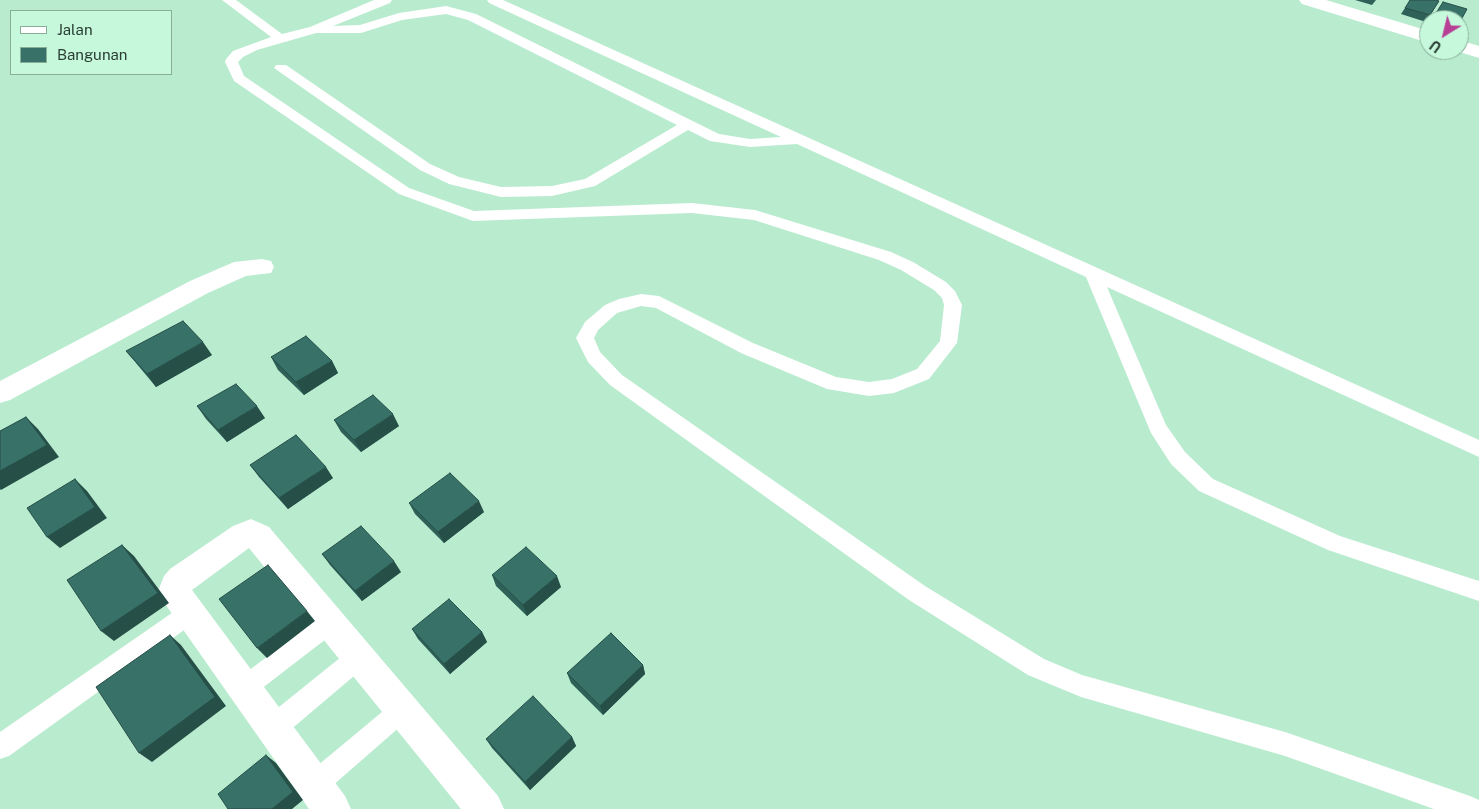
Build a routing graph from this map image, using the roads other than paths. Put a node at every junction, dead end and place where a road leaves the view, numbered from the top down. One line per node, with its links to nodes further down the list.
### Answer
1 (228, 0): 8 (lane)
2 (386, 0): 6 (lane)
3 (493, 0): 11 (lane)
4 (1308, 0): 5 (street)
5 (1330, 3): 7 (street)
6 (314, 30): 8 (lane); 10 (lane)
7 (1419, 34)
8 (280, 38): 26 (lane)
9 (281, 68): 10 (lane)
10 (688, 124): 11 (lane)
11 (798, 139): 13 (lane)
12 (262, 267): 14 (street)
13 (1093, 274): 15 (lane); 16 (lane)
14 (0, 393)
15 (1479, 449)
16 (1479, 591)
17 (190, 614): 18 (street); 20 (street); 23 (lane)
18 (331, 622): 19 (street); 20 (lane)
19 (360, 657): 21 (street); 22 (lane)
20 (244, 688): 22 (street)
21 (402, 710): 24 (lane); 25 (street)
22 (273, 728): 24 (street)
23 (0, 747)
24 (323, 797)
25 (485, 809)
26 (1470, 809)

